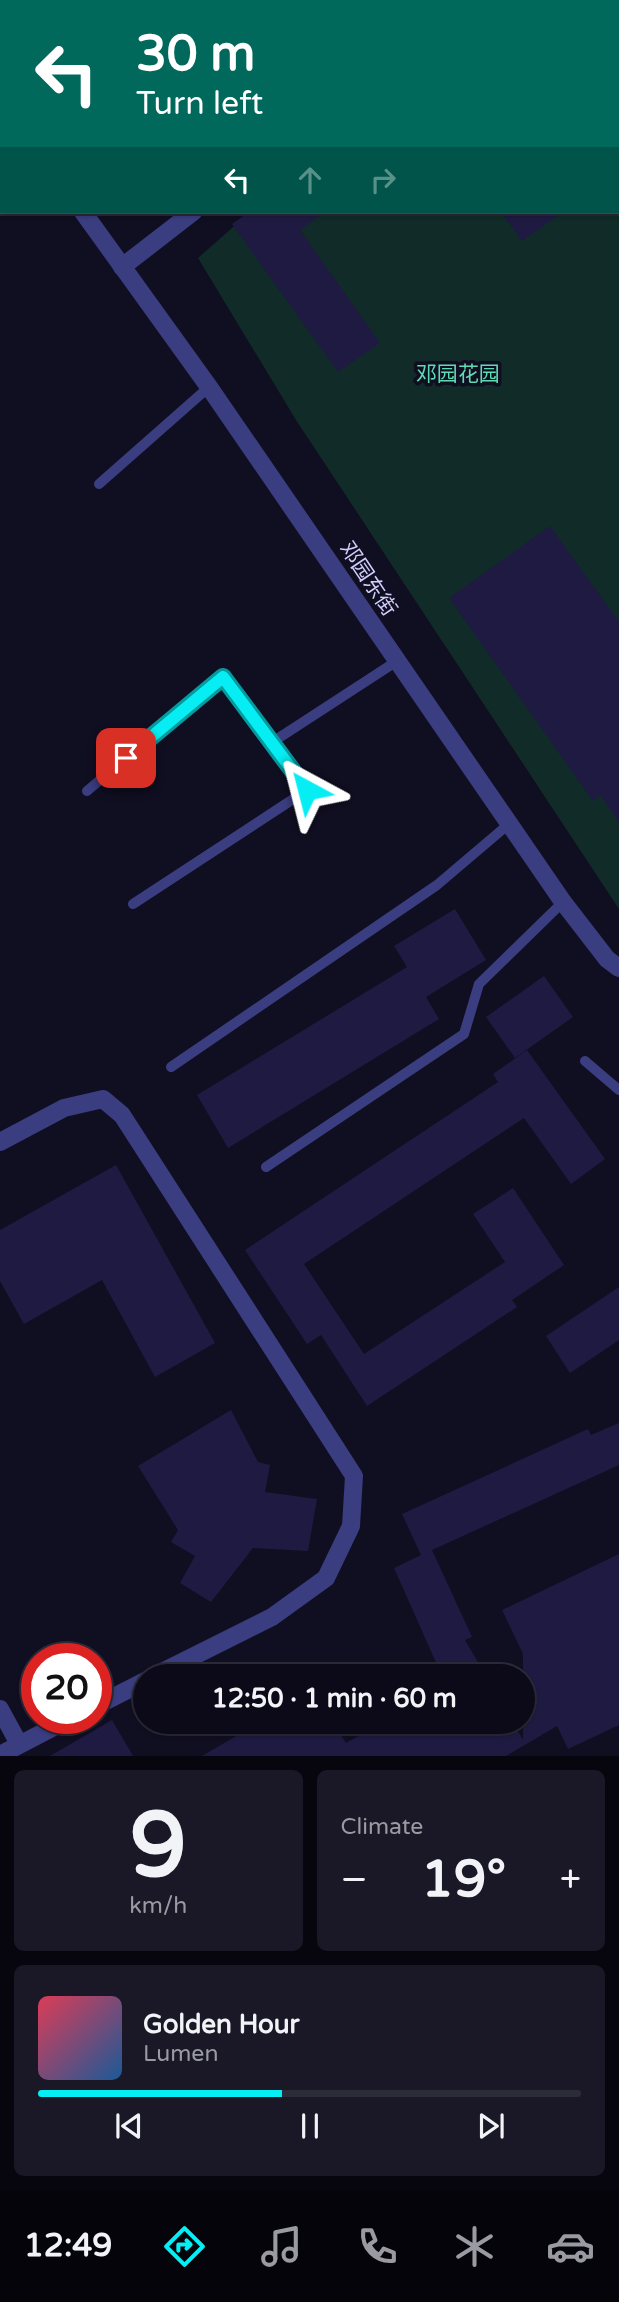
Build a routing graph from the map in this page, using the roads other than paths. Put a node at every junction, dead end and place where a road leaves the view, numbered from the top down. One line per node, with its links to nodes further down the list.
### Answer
1 (84, 214): 3 (street, 邓园东街)
2 (190, 214): 3 (street)
3 (122, 267): 4 (street, 邓园东街)
4 (209, 387): 5 (lane); 6 (street, 邓园东街)
5 (99, 484)
6 (397, 661): 7 (lane); 9 (street, 邓园东街)
7 (271, 743): 8 (lane); 11 (lane)
8 (87, 791)
9 (510, 823): 10 (street, 邓园东街); 14 (lane)
10 (563, 902): 12 (street, 邓园东街); 17 (lane)
11 (133, 904)
12 (619, 968)
13 (585, 1061): 15 (lane)
14 (171, 1067)
15 (619, 1090)
16 (0, 1142): 18 (street)
17 (266, 1167)
18 (178, 1664)
19 (133, 1687): 20 (street)
20 (112, 1698)
21 (0, 1709): 23 (street)
22 (39, 1734): 23 (street)
23 (19, 1744): 24 (street)
24 (0, 1755)

